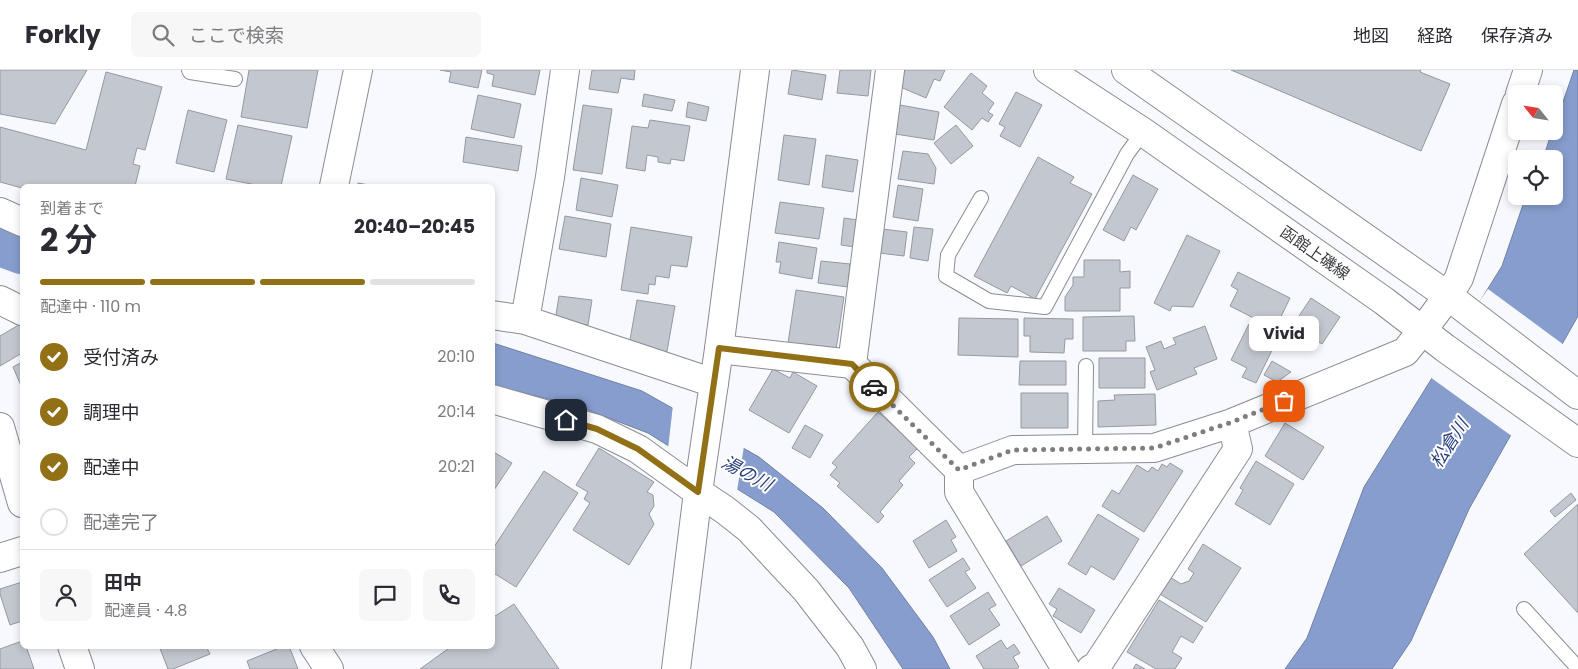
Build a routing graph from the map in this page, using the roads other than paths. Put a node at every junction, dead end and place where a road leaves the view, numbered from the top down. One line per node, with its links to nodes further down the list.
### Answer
1 (189, 70): 8 (lane)
2 (358, 70): 14 (street)
3 (565, 70): 22 (street)
4 (755, 70): 24 (street)
5 (890, 70): 25 (street)
6 (1126, 70): 18 (street)
7 (1528, 70): 11 (street)
8 (212, 73): 10 (lane)
9 (1058, 73): 13 (street, 函館上磯線)
10 (235, 79)
11 (1523, 85)
12 (1508, 128): 18 (street)
13 (1143, 132): 15 (lane); 23 (street, 函館上磯線)
14 (334, 184)
15 (981, 198)
16 (0, 212): 17 (street)
17 (20, 221)
18 (1448, 296): 23 (street); 28 (street)
19 (0, 300): 20 (street)
20 (20, 310)
21 (495, 315): 22 (street)
22 (525, 320): 27 (street)
23 (1422, 331): 30 (street); 32 (street, 函館上磯線)
24 (719, 348): 25 (street); 27 (street)
25 (852, 364): 34 (street)
26 (1086, 366): 33 (lane)
27 (712, 394): 35 (street)
28 (1578, 395)
29 (495, 400): 35 (street)
30 (1232, 422): 33 (street); 48 (street)
31 (0, 427): 36 (street)
32 (1574, 440)
33 (1085, 449): 34 (street)
34 (959, 470): 47 (street)
35 (699, 484): 45 (street); 46 (street)
36 (20, 497)
37 (20, 552): 38 (street)
38 (0, 558)
39 (1524, 609): 42 (lane)
40 (73, 649): 43 (street)
41 (316, 649): 44 (street)
42 (1578, 668)
43 (80, 669)
44 (329, 669)
45 (676, 669)
46 (862, 669)
47 (1066, 669)
48 (1091, 669)

